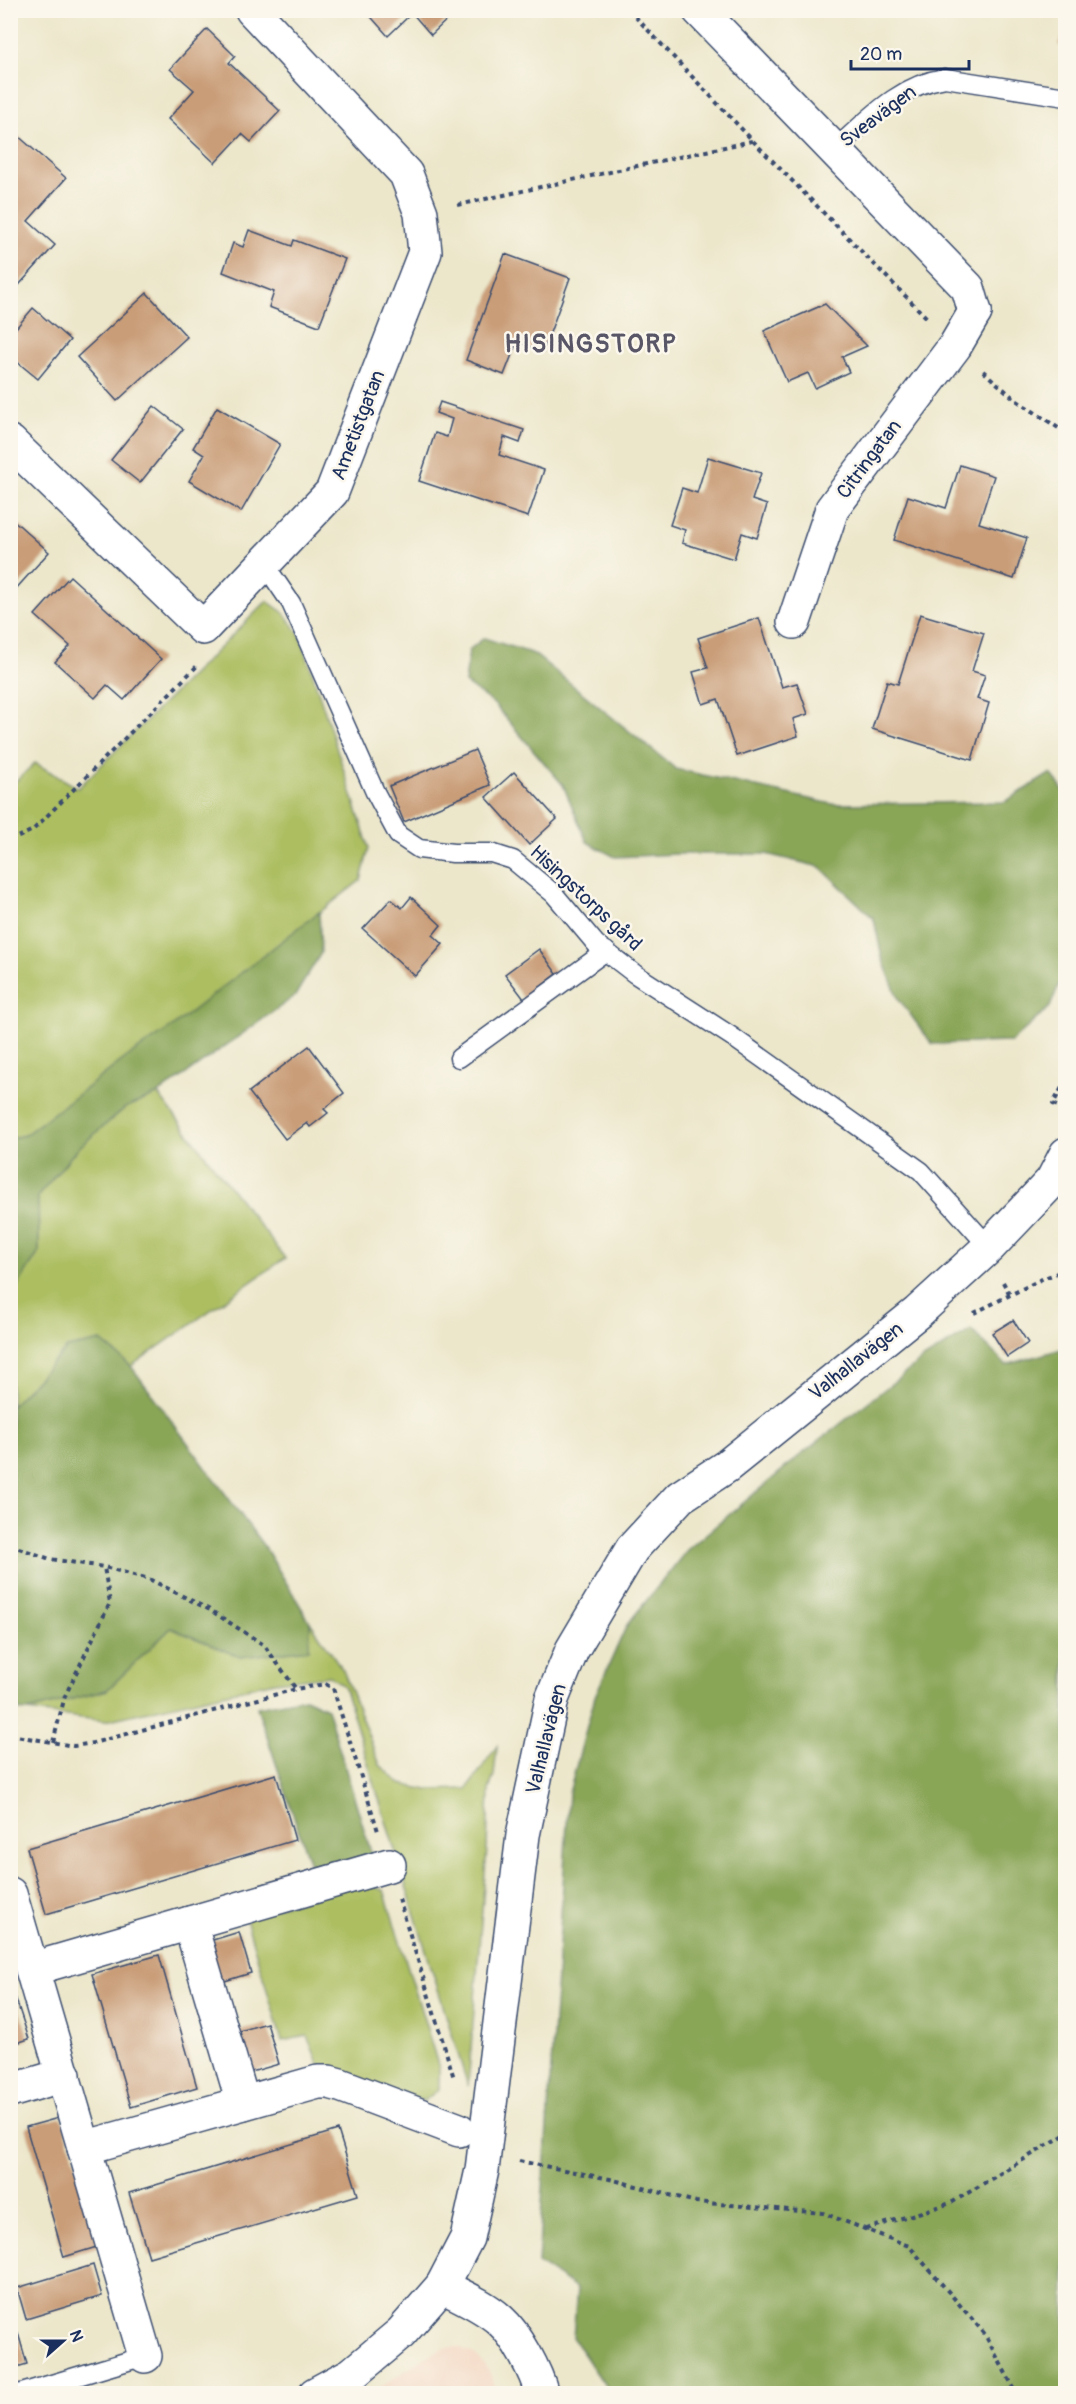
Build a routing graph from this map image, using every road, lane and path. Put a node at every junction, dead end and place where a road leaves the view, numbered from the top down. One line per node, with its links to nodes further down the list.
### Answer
1 (252, 10): 7 (street, Ametistgatan)
2 (629, 10): 5 (path)
3 (699, 10): 6 (street, Sveavägen)
4 (1065, 97): 6 (lane, Sveavägen)
5 (753, 141): 7 (path); 9 (path)
6 (833, 151): 8 (street, Sveavägen)
7 (421, 213): 12 (street, Ametistgatan)
8 (975, 312): 9 (street, Citringatan)
9 (955, 346): 10 (path); 13 (street, Citringatan)
10 (1065, 433)
11 (10, 442): 14 (street)
12 (265, 565): 14 (street, Ametistgatan); 16 (lane, Hisingstorps gård)
13 (794, 622)
14 (203, 628): 15 (path)
15 (10, 841)
16 (606, 951): 17 (lane); 21 (lane, Hisingstorps gård)
17 (459, 1058)
18 (1065, 1080): 19 (path)
19 (1065, 1109)
20 (1065, 1154): 21 (street, Valhallavägen)
21 (989, 1247): 35 (street, Valhallavägen)
22 (1065, 1270): 23 (path)
23 (968, 1316)
24 (10, 1545): 25 (path)
25 (104, 1567): 26 (path); 28 (path)
26 (296, 1689): 28 (path); 29 (path)
27 (10, 1735): 28 (path)
28 (53, 1742)
29 (388, 1865): 31 (street); 35 (path)
30 (10, 1894): 32 (street)
31 (190, 1923): 32 (street); 36 (street)
32 (32, 1969): 33 (street)
33 (63, 2075): 34 (street); 39 (street)
34 (10, 2091)
35 (491, 2102): 44 (street, Valhallavägen)
36 (243, 2103): 37 (street); 39 (street)
37 (459, 2130)
38 (1065, 2134): 43 (path)
39 (84, 2148): 45 (street)
40 (519, 2150): 41 (path)
41 (518, 2160): 42 (path); 43 (path)
42 (517, 2171)
43 (866, 2230): 49 (path)
44 (442, 2286): 47 (street, Valhallavägen); 48 (street)
45 (145, 2356): 46 (lane)
46 (18, 2394)
47 (315, 2394)
48 (542, 2394)
49 (1017, 2394)

